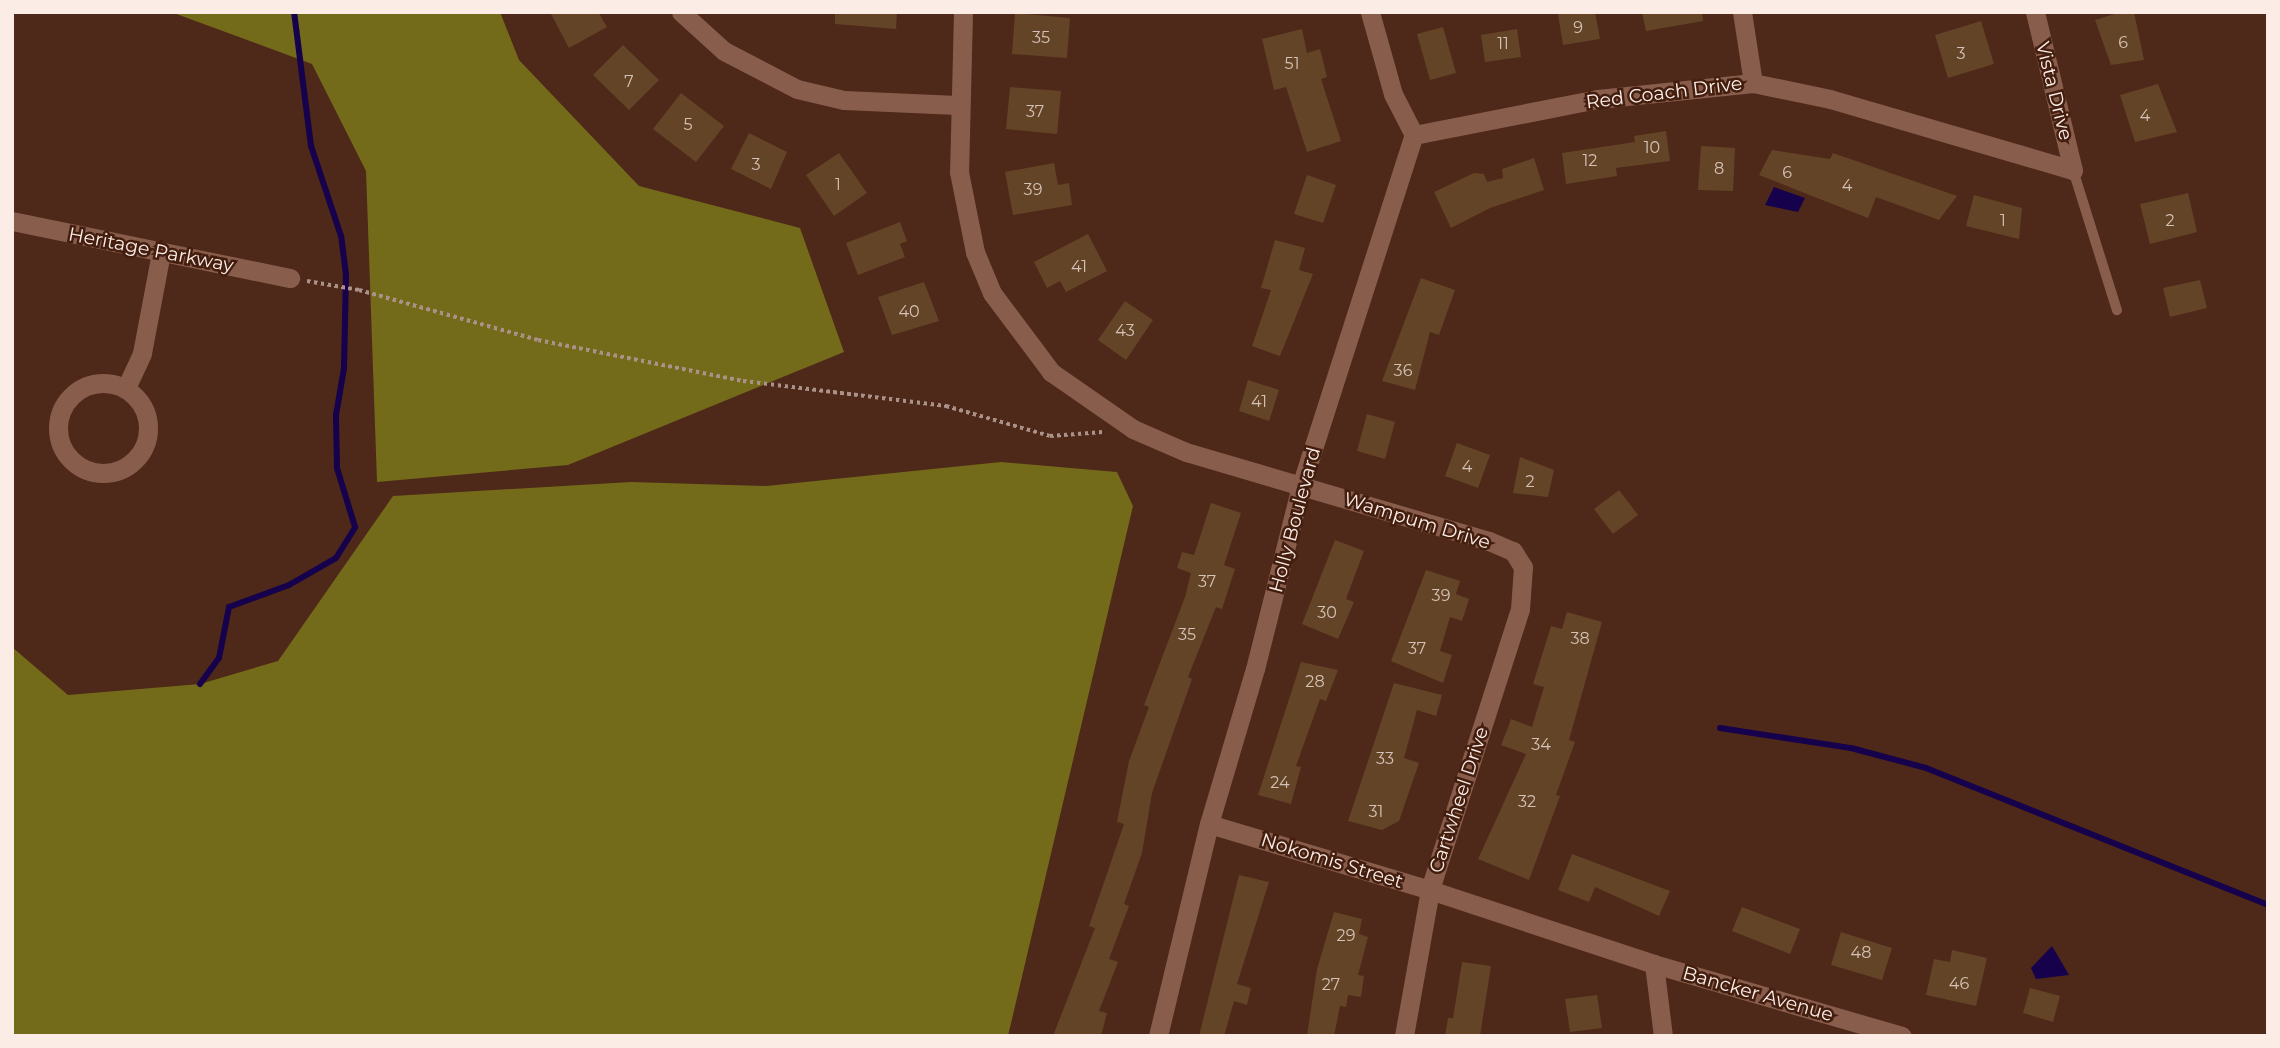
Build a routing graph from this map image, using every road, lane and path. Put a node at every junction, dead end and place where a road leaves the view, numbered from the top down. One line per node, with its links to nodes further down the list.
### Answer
1 (681, 12): 7 (street)
2 (963, 12): 7 (street, Wampum Drive)
3 (1370, 12): 8 (street)
4 (1742, 12): 6 (street)
5 (2035, 12): 9 (street, Vista Drive)
6 (1753, 83): 8 (street, Red Coach Drive); 9 (street, Red Coach Drive)
7 (957, 106): 15 (street, Wampum Drive)
8 (1414, 135): 16 (street, Holly Boulevard)
9 (2073, 170): 13 (lane)
10 (12, 221): 11 (street, Heritage Parkway)
11 (161, 252): 12 (street, Heritage Parkway); 14 (street)
12 (290, 278): 15 (path)
13 (2117, 310)
14 (126, 388): 14 (street)
15 (1133, 429): 16 (street, Wampum Drive)
16 (1301, 486): 17 (street, Wampum Drive); 18 (street, Holly Boulevard)
17 (1523, 567): 19 (street, Cartwheel Drive)
18 (1209, 824): 19 (street, Nokomis Street); 21 (street, Holly Boulevard)
19 (1430, 890): 20 (street, Nokomis Street); 22 (street, Cartwheel Drive)
20 (1654, 964): 23 (street); 24 (street, Bancker Avenue)
21 (1158, 1036)
22 (1404, 1036)
23 (1663, 1036)
24 (1902, 1036)

